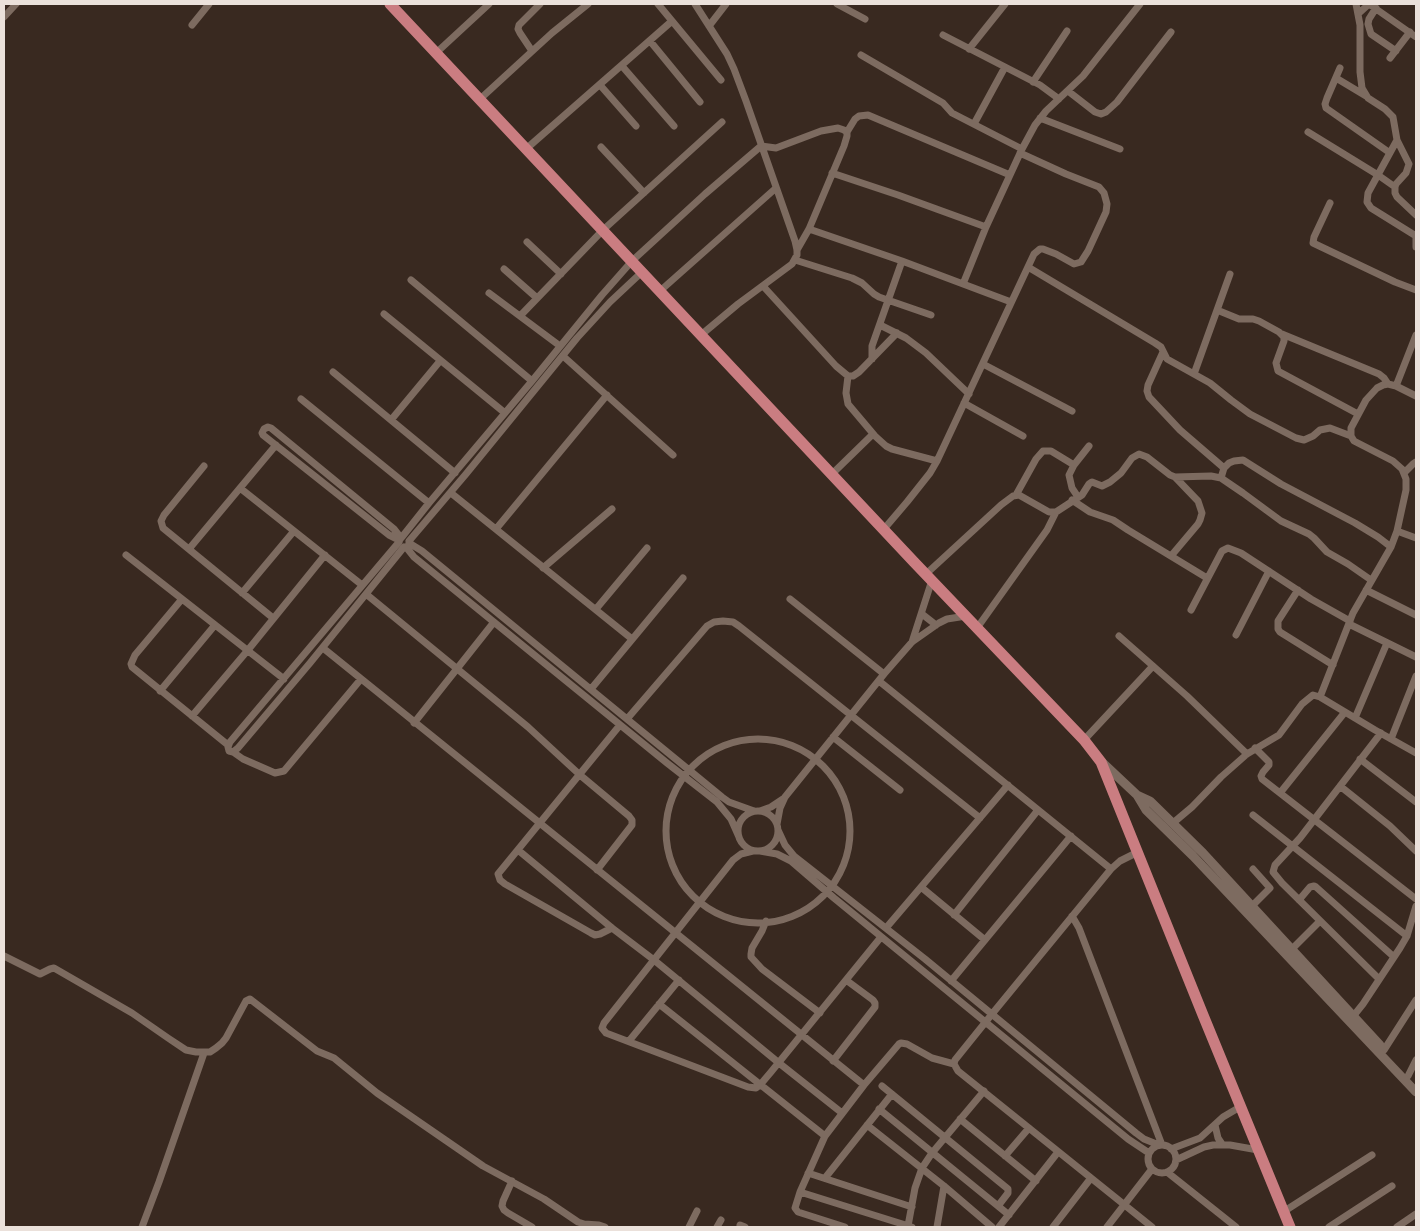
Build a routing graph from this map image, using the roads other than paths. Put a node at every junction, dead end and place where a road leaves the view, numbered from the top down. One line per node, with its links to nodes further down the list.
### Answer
1 (16, 4): 16 (street)
2 (209, 4): 19 (street)
3 (390, 4): 29 (main road)
4 (488, 4): 29 (street)
5 (540, 4): 27 (street)
6 (588, 4): 27 (street)
7 (658, 4): 18 (street)
8 (695, 4): 20 (street)
9 (726, 4): 20 (street)
10 (837, 4): 17 (street)
11 (1005, 4): 26 (street)
12 (1140, 4): 39 (street)
13 (1356, 4): 15 (street)
14 (1376, 8): 15 (street); 24 (street); 28 (street)
15 (1358, 14): 40 (street)
16 (4, 17)
17 (864, 19)
18 (672, 21): 25 (street); 36 (street)
19 (192, 25)
20 (709, 26): 52 (street)
21 (1067, 31): 37 (street)
22 (1171, 32): 39 (street)
23 (943, 35): 26 (street)
24 (1413, 35): 28 (street)
25 (650, 41): 32 (street); 43 (street)
26 (969, 49): 33 (street)
27 (532, 51): 42 (street)
28 (1396, 52): 31 (street)
29 (436, 54): 42 (main road)
30 (861, 55): 46 (street)
31 (1390, 58)
32 (622, 66): 38 (street); 48 (street)
33 (1006, 67): 37 (street); 46 (street)
34 (1340, 68): 35 (street)
35 (1336, 78): 40 (street); 57 (street)
36 (721, 80)
37 (1033, 82): 41 (street)
38 (600, 85): 47 (street); 54 (street)
39 (1068, 91): 41 (street)
40 (1368, 98): 51 (street)
41 (1059, 99): 44 (street)
42 (479, 100): 54 (main road)
43 (700, 102)
44 (1040, 118): 55 (street); 56 (street)
45 (722, 122): 63 (street)
46 (974, 124): 56 (street)
47 (636, 126)
48 (674, 126)
49 (846, 132): 52 (street); 58 (street); 59 (street)
50 (1308, 132): 60 (street)
51 (1397, 140): 57 (street); 61 (street)
52 (761, 146): 62 (street); 74 (street)
53 (601, 147): 63 (street)
54 (526, 149): 68 (main road)
55 (1120, 150)
56 (1021, 151): 59 (street); 76 (street)
57 (1390, 153): 60 (street)
58 (832, 173): 66 (street); 67 (street)
59 (1010, 175): 66 (street)
60 (1378, 175): 61 (street); 69 (street)
61 (1395, 187): 65 (street)
62 (776, 188): 72 (street); 85 (street)
63 (644, 192): 68 (street)
64 (1330, 203): 84 (street)
65 (1416, 215)
66 (986, 227): 82 (street)
67 (809, 229): 72 (street); 75 (street)
68 (603, 230): 74 (main road); 79 (street)
69 (1416, 236): 71 (street)
70 (527, 242): 79 (street)
71 (1416, 247)
72 (797, 250): 73 (street)
73 (795, 260): 83 (street); 88 (street)
74 (632, 261): 78 (main road); 99 (street)
75 (902, 261): 82 (street); 88 (street)
76 (1028, 267): 89 (street); 100 (street)
77 (504, 269): 87 (street)
78 (642, 272): 85 (main road); 101 (street)
79 (561, 274): 87 (street)
80 (1230, 274): 90 (street)
81 (411, 280): 108 (street)
82 (963, 284): 89 (street)
83 (762, 286): 97 (street); 107 (street)
84 (1416, 290)
85 (660, 291): 97 (main road)
86 (489, 293): 93 (street)
87 (537, 298): 93 (street)
88 (888, 300): 92 (street); 94 (street)
89 (1011, 302): 104 (street)
90 (1217, 310): 96 (street); 106 (street)
91 (384, 314): 103 (street)
92 (931, 315)
93 (520, 316): 99 (street)
94 (880, 325): 95 (street); 102 (street)
95 (897, 333): 102 (street); 110 (street)
96 (1282, 334): 109 (street); 117 (street)
97 (701, 335): 132 (main road)
98 (1416, 335): 109 (street)
99 (560, 346): 108 (street)
100 (1164, 352): 106 (street); 129 (street)
101 (563, 356): 111 (street); 136 (street)
102 (872, 359): 107 (street)
103 (440, 361): 116 (street); 118 (street)
104 (983, 364): 110 (street); 115 (street)
105 (333, 372): 118 (street)
106 (1194, 374): 121 (street)
107 (848, 376): 119 (street)
108 (532, 381): 116 (street)
109 (1392, 385): 112 (street); 117 (street)
110 (968, 394): 114 (street)
111 (607, 395): 124 (street); 142 (street)
112 (1416, 396)
113 (301, 399): 139 (street)
114 (964, 403): 120 (street); 125 (street)
115 (1072, 411)
116 (505, 413): 130 (street)
117 (1358, 414): 121 (street)
118 (391, 420): 130 (street)
119 (873, 434): 125 (street); 132 (street)
120 (1023, 436)
121 (1351, 436): 131 (street)
122 (276, 446): 135 (street); 147 (street); 147 (street)
123 (1090, 446): 127 (street)
124 (673, 455)
125 (937, 461): 143 (street)
126 (1416, 462): 131 (street)
127 (1074, 465): 137 (street); 138 (street)
128 (204, 466): 150 (street)
129 (1224, 468): 134 (street); 148 (street)
130 (455, 472): 139 (street)
131 (1404, 473): 145 (street)
132 (832, 474): 143 (main road)
133 (1175, 477): 134 (street); 138 (street); 153 (street)
134 (1221, 478): 159 (street)
135 (240, 488): 144 (street); 150 (street)
136 (450, 493): 142 (street); 147 (street)
137 (1016, 495): 141 (street); 156 (street)
138 (1075, 499): 141 (street); 153 (street)
139 (429, 503): 147 (street)
140 (612, 509): 154 (street)
141 (1056, 512): 177 (street)
142 (496, 529): 154 (street)
143 (884, 529): 156 (main road)
144 (294, 531): 152 (street); 163 (street)
145 (1397, 531): 146 (street); 148 (street)
146 (1416, 538)
147 (403, 542): 160 (street); 164 (street); 173 (street); 194 (street)
148 (1391, 547): 159 (street)
149 (647, 548): 167 (street)
150 (189, 549): 163 (street)
151 (126, 555): 165 (street)
152 (325, 555): 160 (street); 172 (street)
153 (1171, 556): 158 (street)
154 (543, 568): 167 (street)
155 (1269, 572): 158 (street); 161 (street); 178 (street)
156 (929, 577): 169 (street); 171 (main road)
157 (683, 578): 180 (street)
158 (1207, 578): 168 (street)
159 (1371, 580): 162 (street)
160 (362, 585): 191 (street)
161 (1298, 590): 174 (street); 186 (street)
162 (1366, 590): 170 (street); 174 (street)
163 (242, 593): 172 (street)
164 (366, 594): 183 (street); 188 (street)
165 (182, 599): 175 (street); 195 (street)
166 (790, 599): 189 (street)
167 (596, 609): 180 (street)
168 (1191, 610)
169 (922, 614): 176 (street); 181 (street)
170 (1416, 615)
171 (966, 616): 176 (street); 177 (main road)
172 (273, 618): 184 (street)
173 (494, 622): 188 (street); 203 (street)
174 (1350, 622): 182 (street); 186 (street)
175 (215, 625): 184 (street); 195 (street)
176 (936, 625): 181 (street)
177 (977, 628): 207 (main road)
178 (1236, 634)
179 (1119, 636): 187 (street)
180 (632, 639): 194 (street)
181 (912, 642): 189 (street)
182 (1387, 643): 185 (street); 200 (street)
183 (323, 648): 192 (street); 210 (street)
184 (248, 650): 191 (street); 198 (street)
185 (1416, 657)
186 (1333, 665): 196 (street)
187 (1152, 666): 207 (street); 212 (street)
188 (458, 669): 202 (street); 217 (street)
189 (884, 674): 193 (street)
190 (1416, 676): 206 (street)
191 (284, 679): 208 (street)
192 (361, 679): 202 (street); 210 (street)
193 (879, 681): 199 (street); 219 (street)
194 (590, 689): 201 (street)
195 (160, 690): 198 (street)
196 (1320, 697): 197 (street); 209 (street)
197 (1345, 712): 200 (street); 222 (street)
198 (192, 716): 208 (street)
199 (850, 716): 201 (street); 205 (street); 229 (street)
200 (1355, 718): 204 (street)
201 (627, 719): 216 (street)
202 (414, 723): 231 (street)
203 (620, 725): 217 (street); 218 (street)
204 (1381, 733): 206 (street); 214 (street)
205 (833, 737): 213 (street); 221 (street)
206 (1391, 739): 211 (street)
207 (1084, 740): 215 (main road)
208 (228, 745): 210 (street)
209 (1255, 748): 212 (street); 222 (street)
210 (233, 752)
211 (1416, 752)
212 (1247, 754): 232 (street)
213 (816, 759): 216 (street); 224 (street); 245 (street)
214 (1360, 759): 220 (street); 225 (street)
215 (1101, 762): 223 (street); 240 (main road)
216 (688, 770): 218 (street); 227 (street)
217 (580, 775): 231 (street); 244 (street)
218 (684, 776): 235 (street); 250 (street)
219 (1008, 785): 226 (street); 229 (street)
220 (1340, 786): 230 (street); 239 (street)
221 (900, 790)
222 (1280, 793): 230 (street)
223 (1136, 795): 232 (street); 275 (street)
224 (786, 797): 227 (street); 233 (street)
225 (1416, 802)
226 (1038, 810): 234 (street); 253 (street)
227 (757, 811): 233 (street); 235 (street)
228 (1253, 815): 236 (street)
229 (980, 818): 246 (street)
230 (1314, 820): 236 (street); 248 (street)
231 (541, 823): 237 (street); 244 (street)
232 (1174, 823): 251 (street)
233 (778, 827): 238 (street); 245 (street)
234 (1071, 836): 242 (street); 262 (street)
235 (741, 840): 238 (street); 241 (street)
236 (1292, 846): 249 (street); 259 (street)
237 (518, 850): 257 (street); 257 (street)
238 (757, 851): 241 (street); 247 (street)
239 (1416, 851)
240 (1138, 852): 242 (street); 293 (main road)
241 (733, 860): 250 (street)
242 (1111, 869): 254 (street)
243 (1253, 869): 251 (street)
244 (598, 870): 260 (street)
245 (833, 886): 247 (street); 258 (street)
246 (921, 888): 253 (street); 258 (street)
247 (827, 892): 255 (street); 261 (street)
248 (1416, 899)
249 (1299, 900): 256 (street); 265 (street)
250 (700, 902): 255 (street); 260 (street)
251 (1252, 906): 263 (street)
252 (1416, 906): 259 (street)
253 (954, 915): 262 (street)
254 (1072, 916): 274 (street); 303 (street)
255 (766, 921): 273 (street)
256 (1320, 922): 263 (street); 269 (street)
257 (612, 928): 266 (street)
258 (886, 928): 270 (street)
259 (1411, 932): 265 (street)
260 (676, 933): 266 (street); 277 (street)
261 (881, 937): 268 (street); 276 (street)
262 (985, 940): 270 (street)
263 (1292, 949): 275 (street)
264 (4, 956): 280 (street)
265 (1394, 957): 269 (street)
266 (654, 960): 267 (street); 278 (street)
267 (679, 980): 272 (street); 283 (street)
268 (846, 980): 273 (street); 282 (street)
269 (1379, 980): 275 (street)
270 (951, 981): 274 (street)
271 (1416, 1000): 279 (street)
272 (659, 1004): 278 (street); 287 (street)
273 (820, 1013): 277 (street)
274 (992, 1014): 276 (street); 303 (street)
275 (1351, 1019): 279 (street); 291 (street)
276 (985, 1023): 284 (street); 308 (street)
277 (801, 1035): 282 (street); 283 (street)
278 (629, 1041): 287 (street)
279 (1384, 1050): 285 (street)
280 (204, 1052): 319 (street); 331 (street)
281 (1416, 1060): 285 (street)
282 (833, 1061): 288 (street)
283 (779, 1063): 287 (street); 295 (street)
284 (954, 1064): 288 (street); 290 (street)
285 (1408, 1076): 286 (street)
286 (1416, 1084)
287 (760, 1085): 300 (street)
288 (864, 1085): 295 (street)
289 (882, 1086): 292 (street)
290 (984, 1091): 296 (street); 299 (street)
291 (1416, 1092)
292 (892, 1094): 294 (street); 301 (street)
293 (1240, 1107): 298 (street); 305 (main road)
294 (879, 1110): 297 (street); 307 (street)
295 (842, 1114): 300 (street)
296 (960, 1119): 301 (street); 310 (street)
297 (867, 1125): 312 (street); 316 (street)
298 (1215, 1125): 302 (street); 304 (street)
299 (1029, 1128): 306 (street); 310 (street)
300 (825, 1136): 315 (street)
301 (945, 1138): 307 (street); 324 (street)
302 (1222, 1144): 305 (street); 311 (street)
303 (1160, 1145): 304 (street); 308 (street)
304 (1171, 1149): 311 (street)
305 (1258, 1150): 327 (main road)
306 (1058, 1152): 317 (street); 318 (street)
307 (932, 1153): 312 (street); 324 (street)
308 (1149, 1153): 313 (street)
309 (1372, 1155): 327 (street)
310 (1005, 1156): 318 (street)
311 (1176, 1160): 314 (street)
312 (922, 1168): 320 (street); 325 (street)
313 (1152, 1169): 314 (street); 323 (street)
314 (1167, 1172): 343 (street)
315 (808, 1173): 316 (street); 322 (street)
316 (825, 1178): 325 (street)
317 (1091, 1178): 323 (street); 340 (street)
318 (1036, 1181): 328 (street)
319 (512, 1182): 330 (street); 332 (street)
320 (944, 1186): 337 (street); 338 (street)
321 (1392, 1186): 345 (street)
322 (800, 1192): 335 (street); 336 (street)
323 (1125, 1205): 341 (street); 342 (street)
324 (998, 1206): 328 (street)
325 (912, 1207): 336 (street)
326 (697, 1211): 334 (street)
327 (1283, 1212): 344 (main road)
328 (1008, 1214): 339 (street)
329 (1416, 1214): 346 (street)
330 (590, 1226): 333 (street)
331 (142, 1227)
332 (532, 1227)
333 (605, 1227)
334 (689, 1227)
335 (845, 1227)
336 (910, 1227)
337 (937, 1227)
338 (992, 1227)
339 (999, 1227)
340 (1053, 1227)
341 (1107, 1227)
342 (1152, 1227)
343 (1236, 1227)
344 (1290, 1227)
345 (1329, 1227)
346 (1396, 1227)

